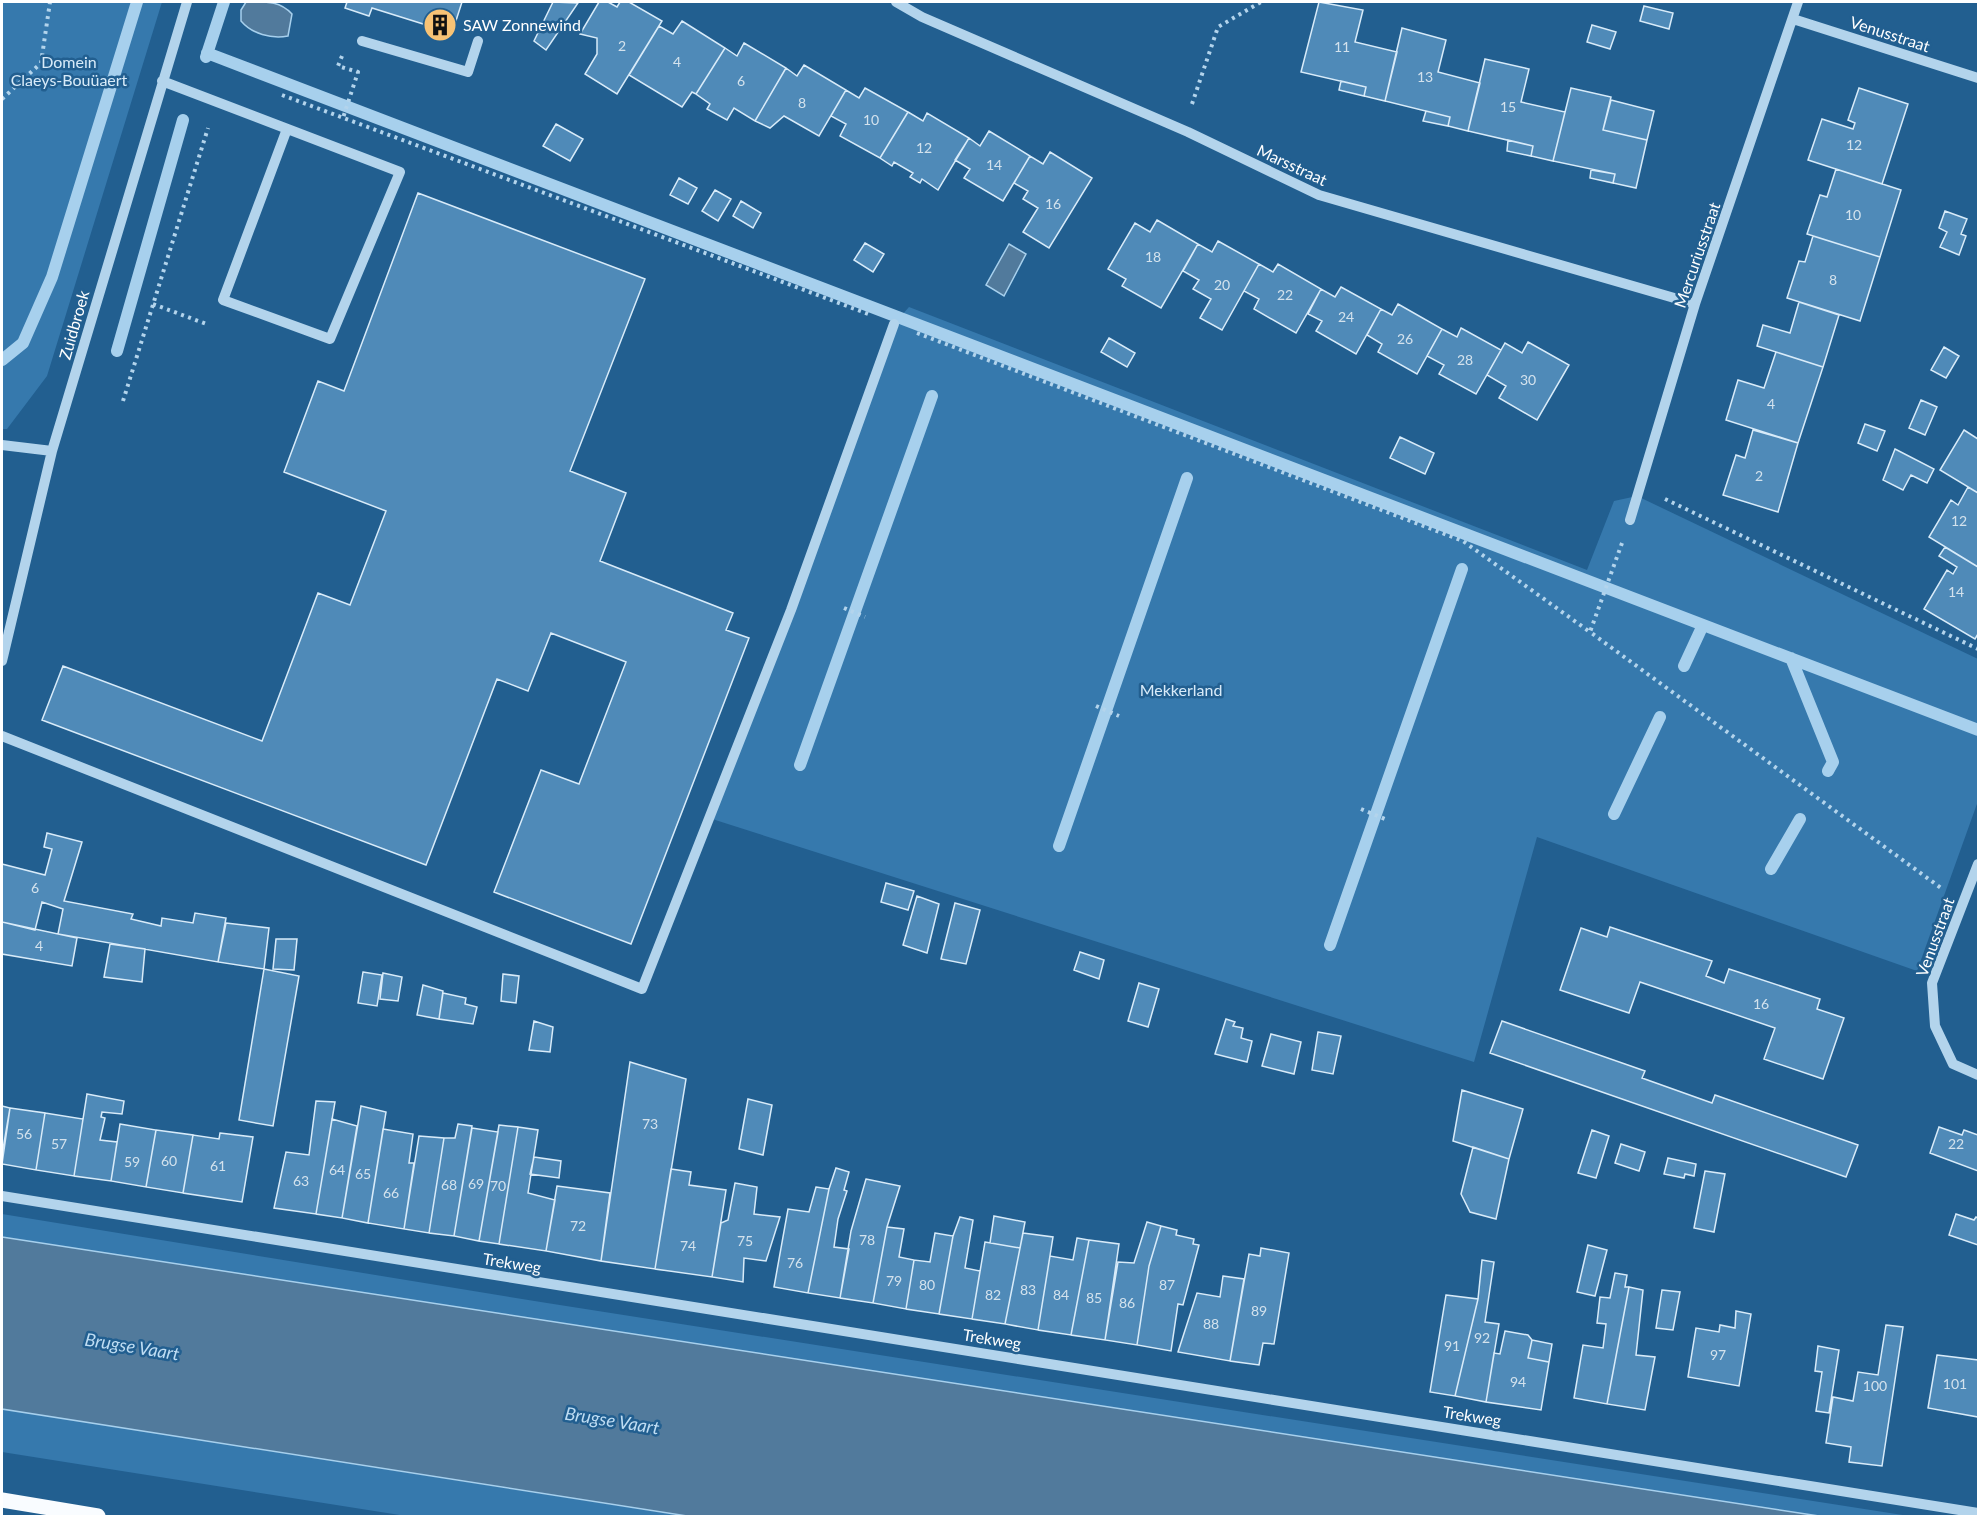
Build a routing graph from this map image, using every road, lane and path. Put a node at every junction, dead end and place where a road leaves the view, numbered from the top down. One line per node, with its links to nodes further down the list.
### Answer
1 (50, 2): 12 (path)
2 (187, 2): 10 (street, Zuidbroek)
3 (896, 2): 16 (street, Marsstraat)
4 (1261, 2): 16 (path)
5 (1798, 2): 6 (street, Mercuriusstraat)
6 (1792, 19): 9 (street, Venusstraat); 17 (street, Mercuriusstraat)
7 (362, 41): 8 (street)
8 (478, 41)
9 (1978, 78)
10 (162, 81): 13 (street); 21 (street, Zuidbroek)
11 (353, 89): 14 (path)
12 (2, 99)
13 (216, 101): 15 (street); 19 (path)
14 (344, 116)
15 (287, 129): 15 (street)
16 (1188, 132): 17 (street, Marsstraat)
17 (1695, 304): 22 (street, Mercuriusstraat)
18 (894, 324): 31 (street)
19 (123, 401)
20 (2, 445): 21 (street)
21 (52, 450): 28 (street, Zuidbroek)
22 (1640, 488): 23 (street, Mercuriusstraat); 27 (path)
23 (1630, 520)
24 (1611, 571): 35 (path)
25 (844, 608): 26 (path)
26 (865, 617)
27 (1978, 649)
28 (2, 661)
29 (1096, 706): 30 (path)
30 (1119, 716)
31 (2, 736)
32 (1361, 809): 33 (path)
33 (1385, 819)
34 (1978, 864): 35 (street, Venusstraat)
35 (1964, 904): 36 (street, Venusstraat)
36 (1978, 1074)
37 (2, 1196): 39 (street, Trekweg)
38 (2, 1500): 40 (main road)
39 (1978, 1513)
40 (98, 1516)

